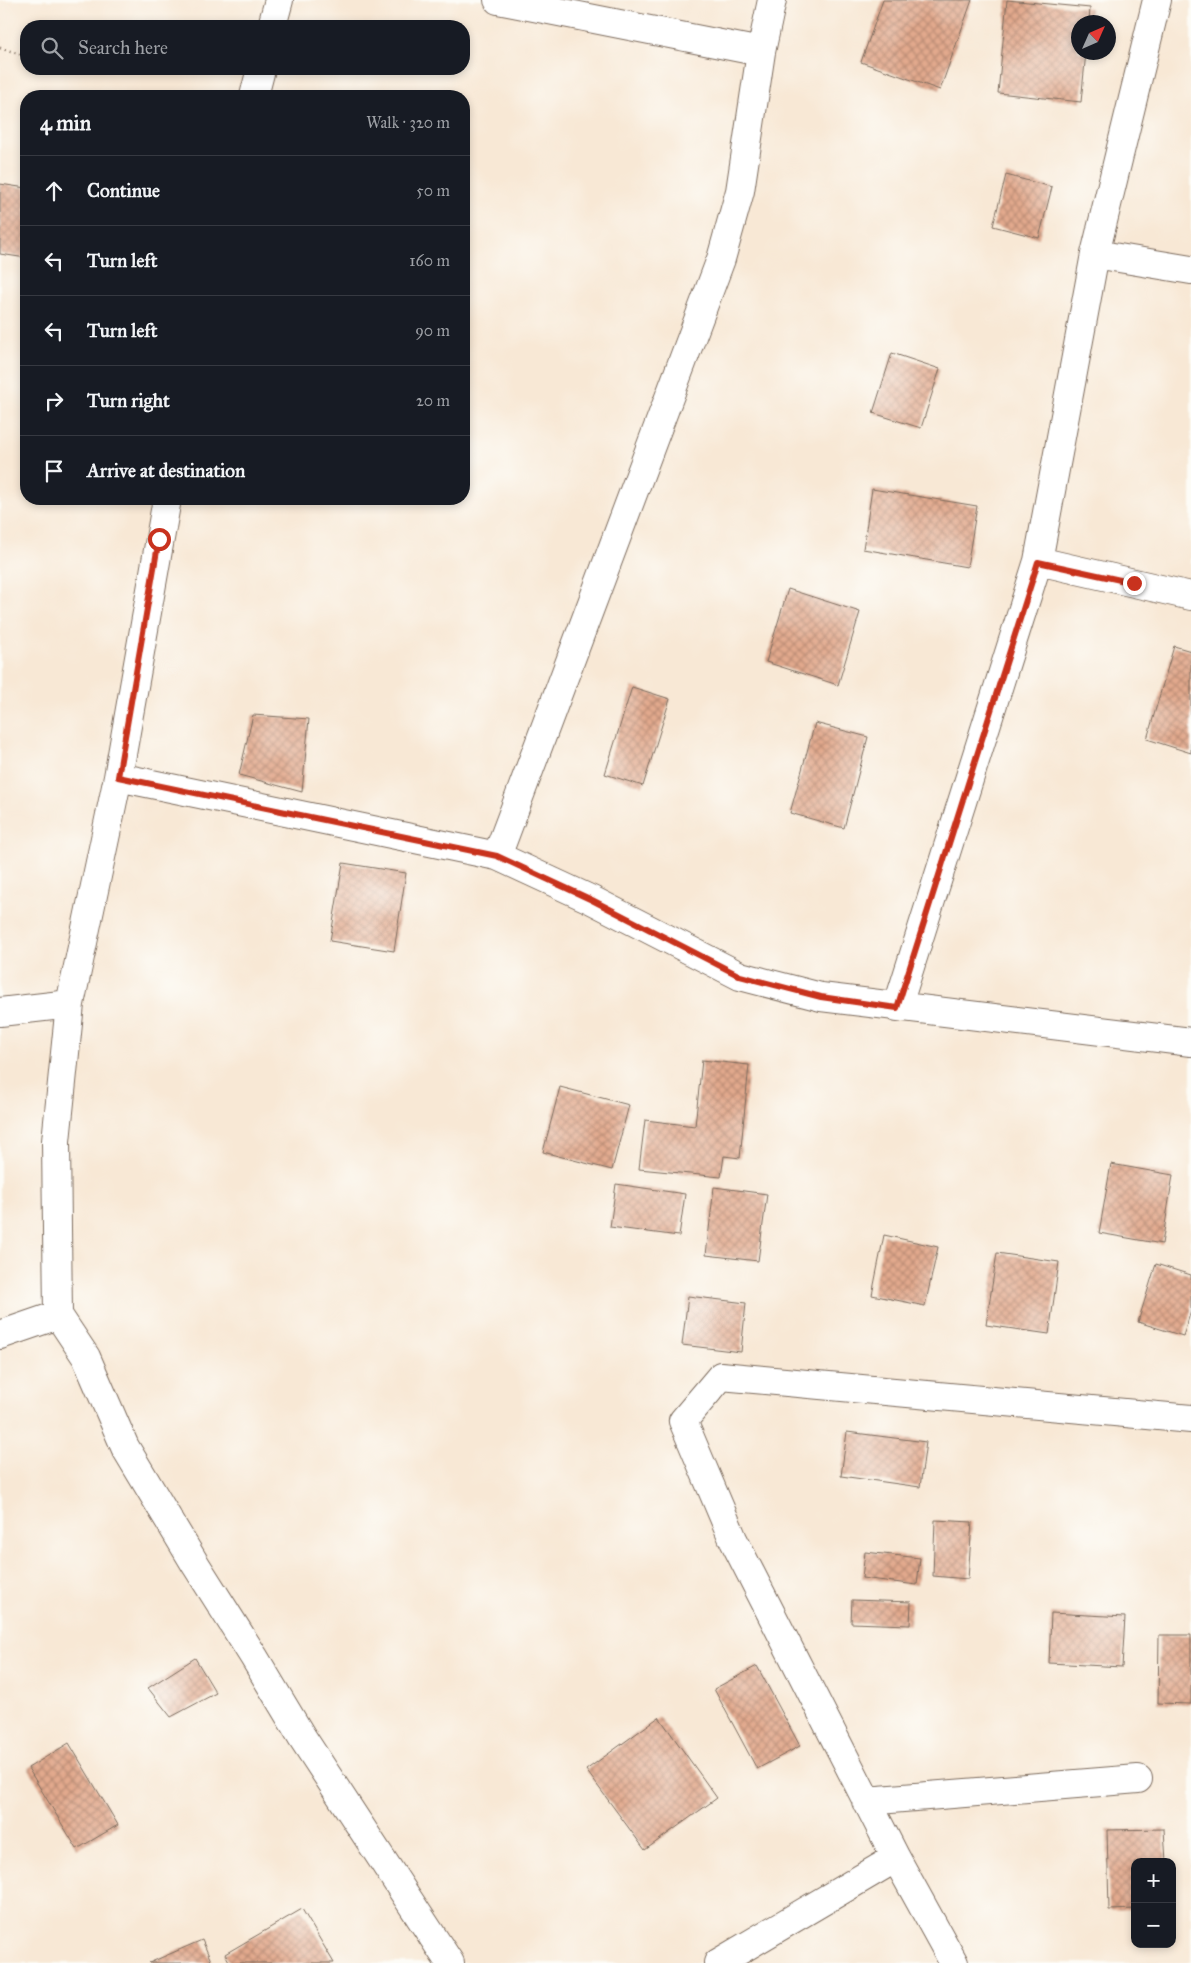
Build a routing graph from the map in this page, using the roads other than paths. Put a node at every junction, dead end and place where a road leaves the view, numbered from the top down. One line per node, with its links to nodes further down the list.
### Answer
1 (279, 0): 5 (street)
2 (498, 0): 6 (street)
3 (772, 0): 6 (street)
4 (1157, 0): 9 (street)
5 (274, 20)
6 (761, 52): 15 (street)
7 (259, 75): 8 (street)
8 (256, 90)
9 (1095, 254): 10 (street); 12 (street)
10 (1191, 270)
11 (166, 505): 14 (street)
12 (1038, 562): 13 (street); 17 (street)
13 (1191, 596)
14 (118, 777): 15 (street); 16 (street)
15 (497, 856): 17 (street)
16 (70, 1004): 18 (street); 20 (street)
17 (897, 1008): 19 (street)
18 (0, 1012)
19 (1191, 1042)
20 (58, 1315): 21 (street); 26 (street)
21 (0, 1335)
22 (1191, 1419): 24 (street)
23 (1138, 1779): 24 (street)
24 (866, 1801): 25 (street)
25 (896, 1858): 27 (street); 28 (street)
26 (450, 1963)
27 (718, 1963)
28 (954, 1963)

